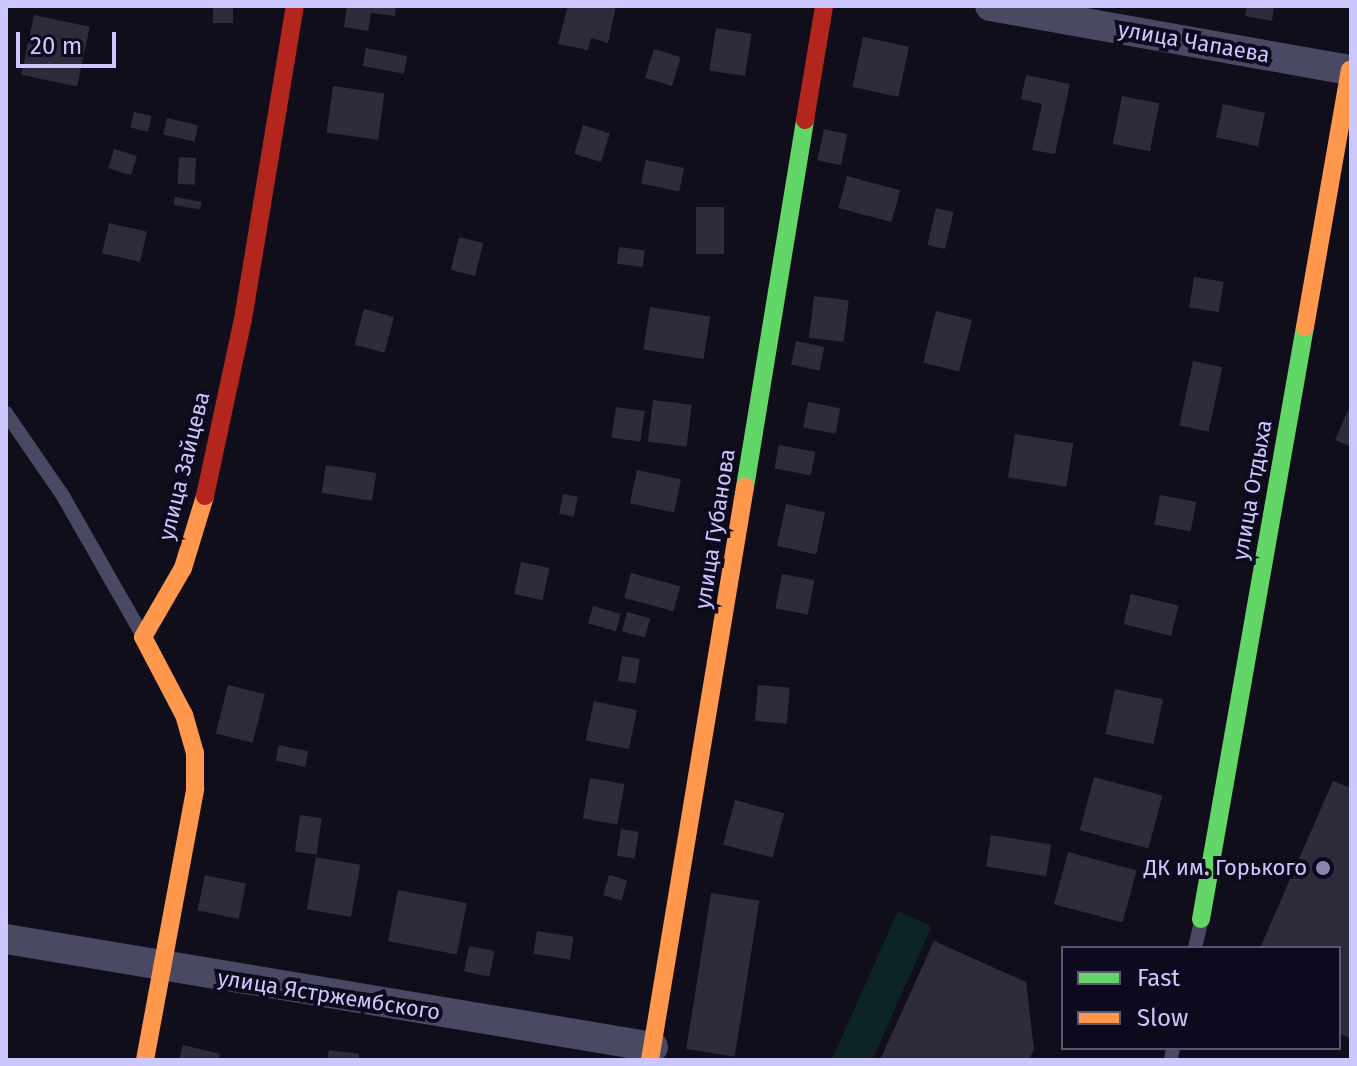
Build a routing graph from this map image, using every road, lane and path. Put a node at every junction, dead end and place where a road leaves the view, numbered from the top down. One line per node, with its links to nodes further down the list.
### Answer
1 (295, 6): 6 (street, улица Зайцева)
2 (824, 6): 11 (street, улица Губанова)
3 (990, 6): 4 (street, улица Чапаева)
4 (1351, 70): 7 (street, улица Отдыха)
5 (6, 413): 6 (lane)
6 (143, 637): 10 (street)
7 (1201, 919): 9 (lane)
8 (6, 939): 10 (street, улица Ястржембского)
9 (1195, 946)
10 (164, 969): 11 (street, улица Ястржембского); 12 (street)
11 (652, 1053)
12 (145, 1060)

